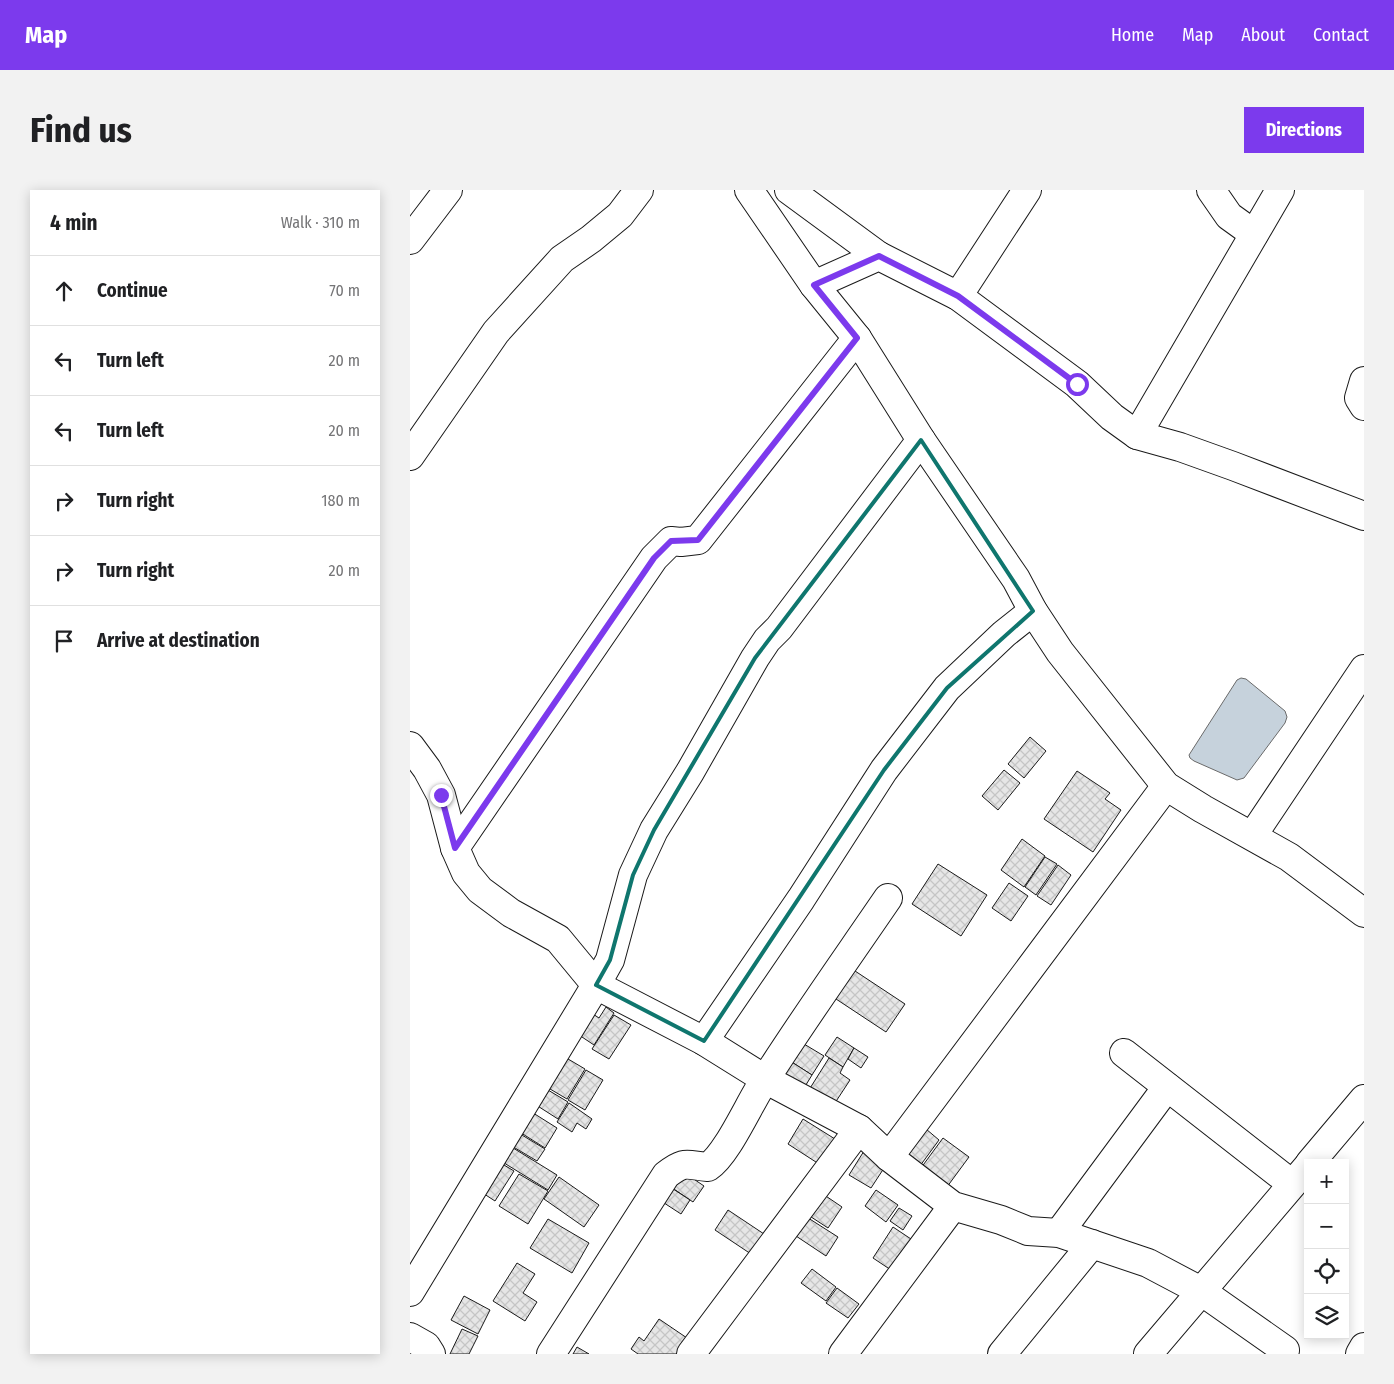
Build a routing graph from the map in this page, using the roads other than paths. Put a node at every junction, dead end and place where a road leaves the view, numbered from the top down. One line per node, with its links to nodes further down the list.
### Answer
1 (448, 190): 9 (street)
2 (639, 190): 18 (street)
3 (749, 190): 11 (street)
4 (789, 190): 10 (street)
5 (1027, 190): 12 (street)
6 (1212, 190): 8 (street)
7 (1280, 190): 8 (street)
8 (1254, 234): 16 (street)
9 (410, 240)
10 (879, 256): 11 (street); 12 (street)
11 (814, 285): 13 (street)
12 (958, 296): 16 (street)
13 (857, 338): 17 (street); 25 (street)
14 (1364, 381): 15 (street)
15 (1364, 406)
16 (1137, 435): 19 (street)
17 (921, 440): 20 (street); 28 (street)
18 (410, 456)
19 (1364, 516)
20 (1033, 611): 23 (street); 29 (street)
21 (1364, 669): 24 (street)
22 (410, 746): 25 (street)
23 (1166, 786): 24 (street); 35 (street)
24 (1253, 836): 27 (street)
25 (455, 848): 28 (street)
26 (888, 898): 31 (street)
27 (1364, 913)
28 (596, 985): 29 (street); 41 (street)
29 (704, 1041): 31 (street)
30 (1124, 1053): 32 (street)
31 (765, 1079): 34 (street); 46 (street)
32 (1167, 1087): 36 (street); 38 (street)
33 (1364, 1099): 36 (street)
34 (859, 1129): 35 (street); 47 (street)
35 (889, 1157): 37 (street)
36 (1303, 1171): 40 (street)
37 (953, 1206): 38 (street); 48 (street)
38 (1059, 1233): 39 (street)
39 (1092, 1244): 40 (street); 49 (street)
40 (1201, 1291): 44 (street); 50 (street)
41 (410, 1292)
42 (410, 1337): 45 (street)
43 (1364, 1347): 51 (street)
44 (1285, 1350)
45 (431, 1354)
46 (551, 1354)
47 (691, 1354)
48 (843, 1354)
49 (1002, 1354)
50 (1148, 1354)
51 (1360, 1354)

